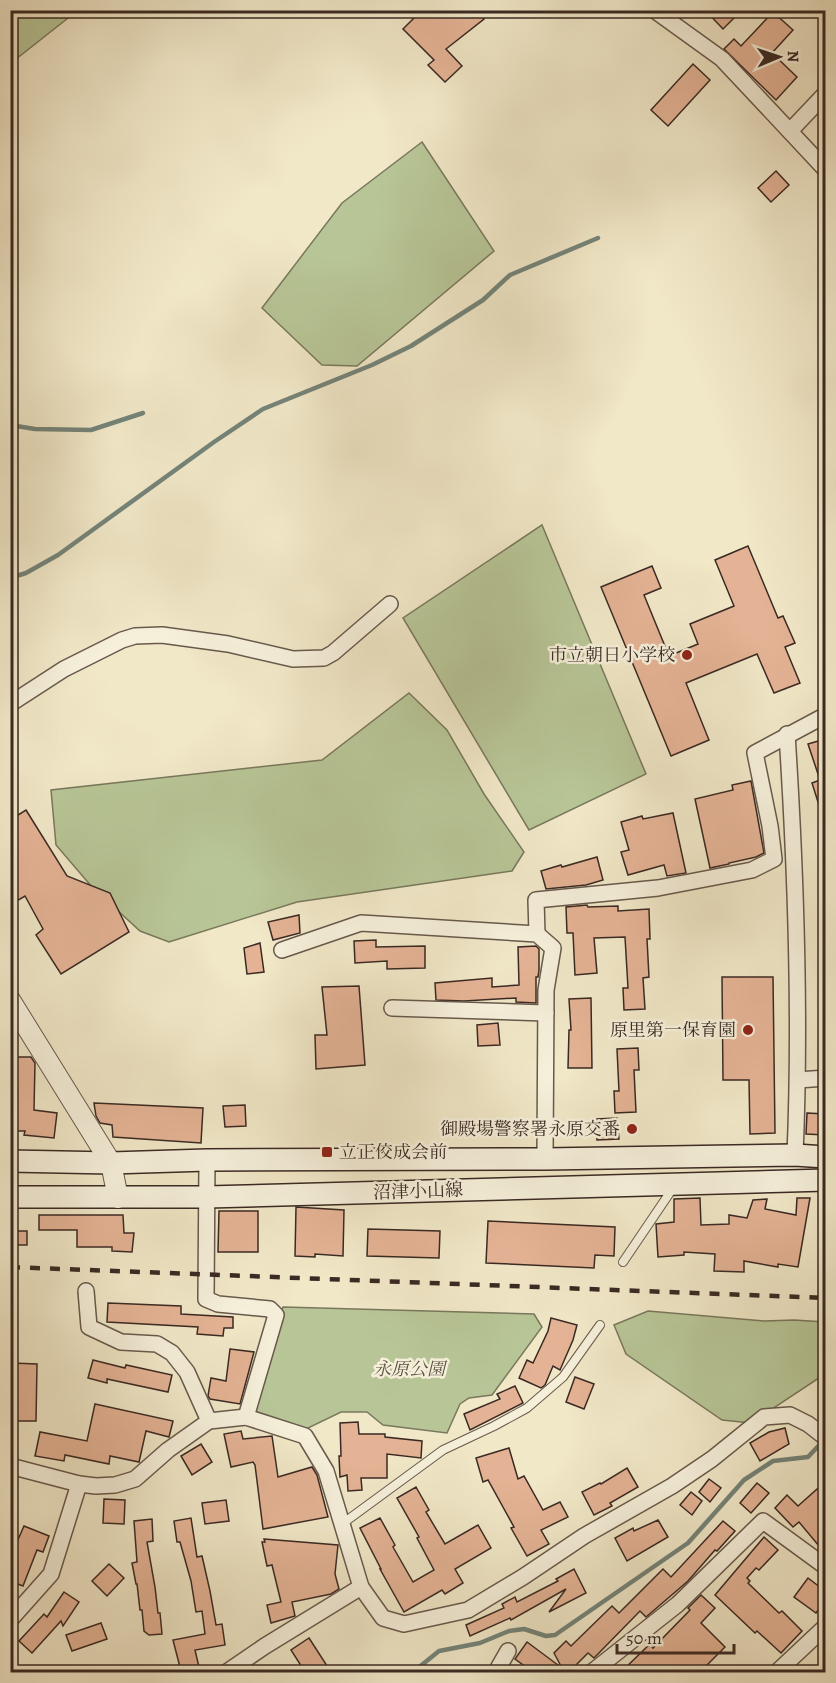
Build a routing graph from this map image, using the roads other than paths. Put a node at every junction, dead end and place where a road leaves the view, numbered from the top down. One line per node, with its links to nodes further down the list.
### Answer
1 (654, 10): 3 (street)
2 (825, 93): 3 (street)
3 (789, 131): 4 (street)
4 (825, 170)
5 (390, 604): 6 (street)
6 (10, 704)
7 (825, 715): 8 (street)
8 (788, 734): 9 (street); 15 (street)
9 (537, 934): 10 (street); 13 (street)
10 (282, 950)
11 (10, 1000): 21 (street)
12 (392, 1008): 13 (street)
13 (546, 1013): 18 (street)
14 (825, 1078): 15 (street)
15 (798, 1080): 16 (street)
16 (795, 1155): 17 (main road, 沼津小山線); 18 (main road, 沼津小山線)
17 (825, 1157)
18 (545, 1159): 19 (main road, 沼津小山線)
19 (207, 1160): 21 (main road, 沼津小山線); 25 (street)
20 (10, 1161): 21 (main road, 沼津小山線)
21 (111, 1163): 26 (street)
22 (825, 1180): 23 (main road, 沼津小山線)
23 (676, 1184): 25 (main road, 沼津小山線); 27 (lane)
24 (10, 1197): 26 (main road, 沼津小山線)
25 (207, 1197): 26 (main road, 沼津小山線); 30 (street)
26 (118, 1198)
27 (623, 1262)
28 (86, 1291): 31 (street)
29 (600, 1325): 35 (lane)
30 (246, 1418): 31 (street); 35 (street)
31 (209, 1421): 34 (street)
32 (825, 1438): 37 (street)
33 (10, 1466): 34 (street)
34 (79, 1484): 38 (street)
35 (342, 1524): 37 (street)
36 (825, 1567): 43 (street)
37 (361, 1587): 41 (street)
38 (10, 1620)
39 (825, 1626): 44 (street)
40 (508, 1652): 42 (street)
41 (227, 1672)
42 (496, 1672)
43 (592, 1672)
44 (777, 1672)

